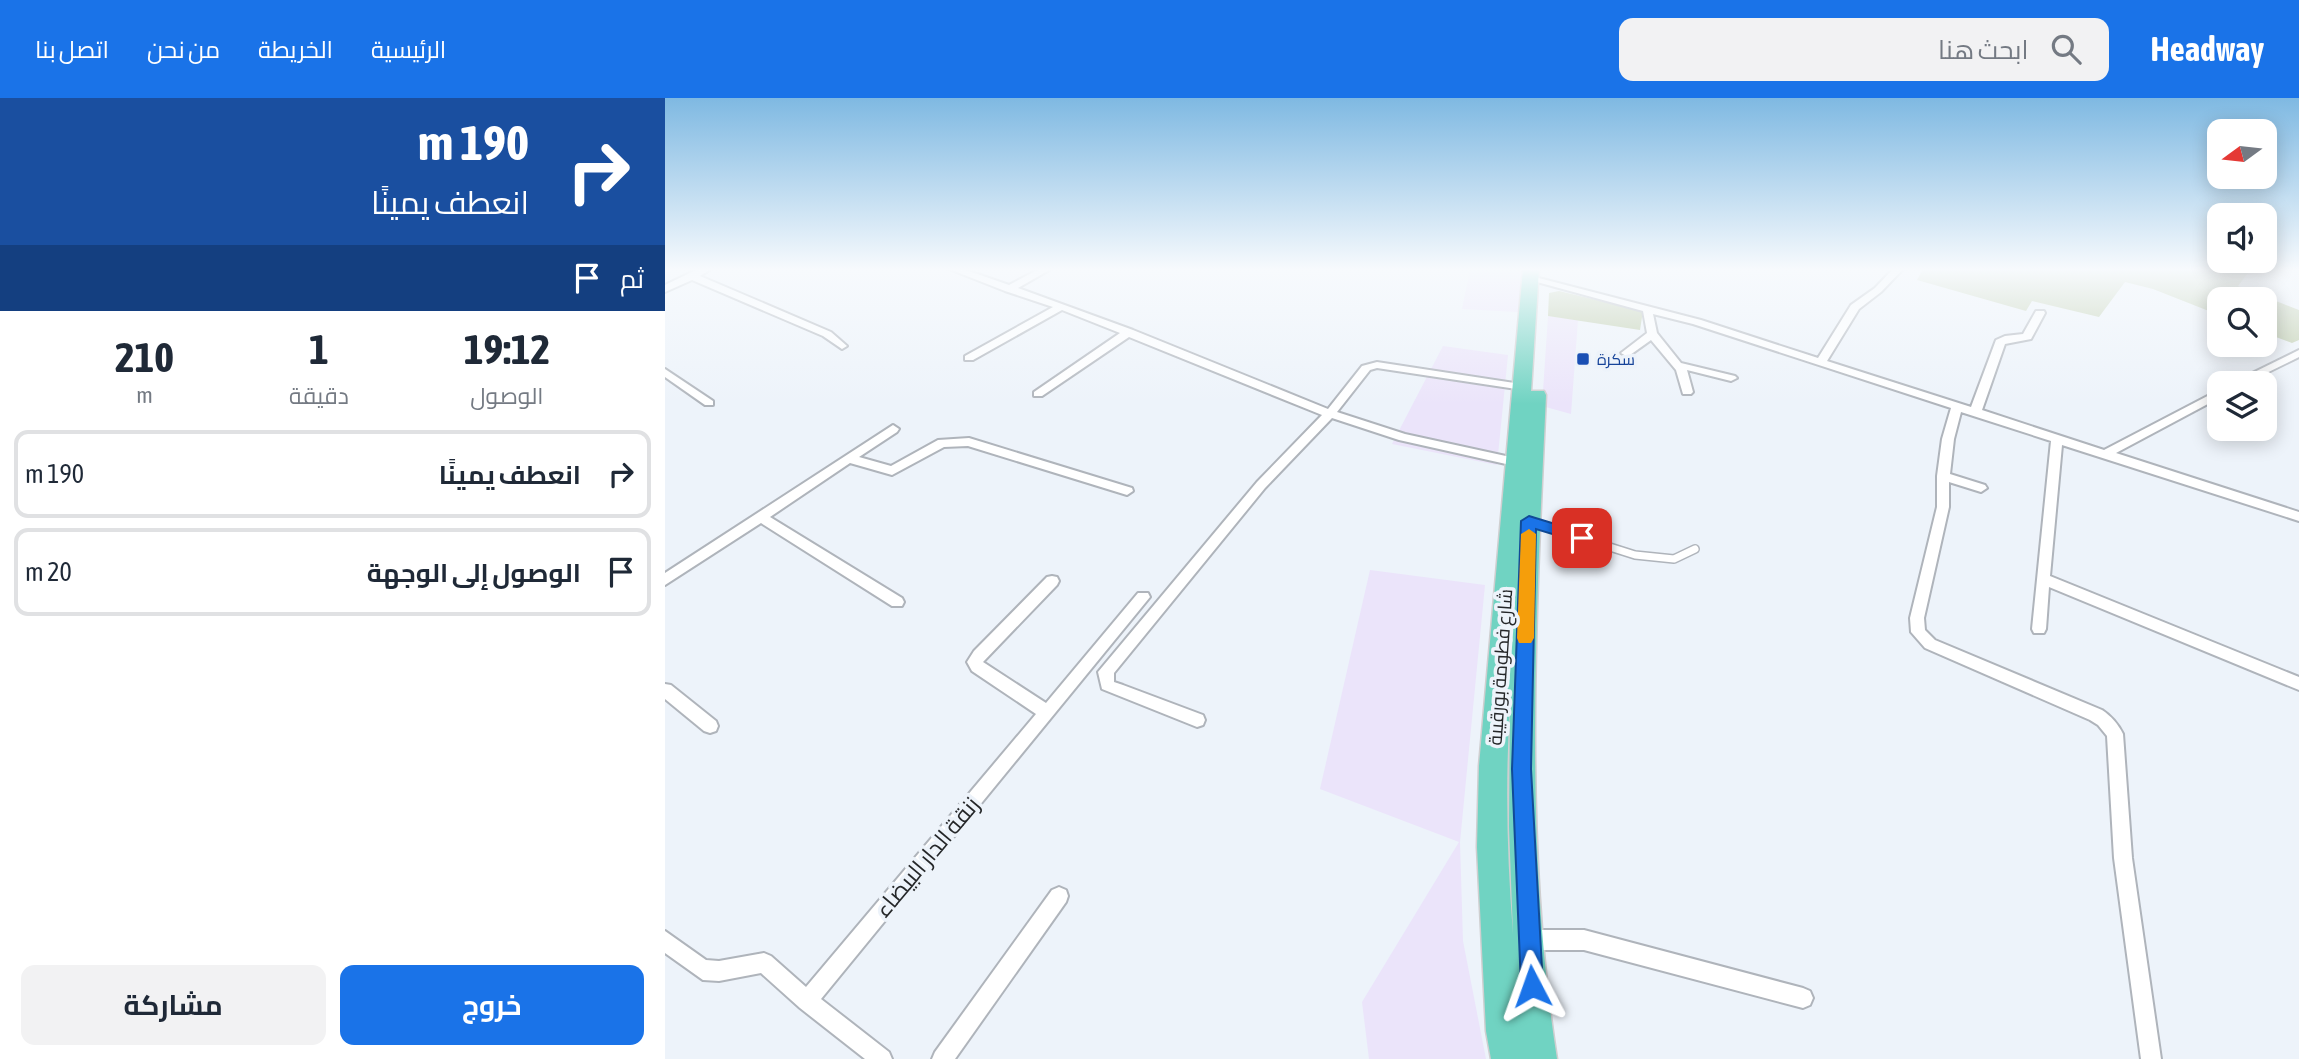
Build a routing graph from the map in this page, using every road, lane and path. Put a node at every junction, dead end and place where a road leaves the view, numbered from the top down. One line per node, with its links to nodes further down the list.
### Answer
1 (2040, 313): 27 (street)
2 (784, 314): 12 (street)
3 (1047, 314): 15 (street)
4 (1082, 314): 10 (street)
5 (1533, 314): 21 (main road, شارع فطومة بورقيبة)
6 (1537, 314): 39 (main road, شارع فطومة بورقيبة)
7 (1648, 314): 11 (street)
8 (1666, 314): 16 (street)
9 (1851, 314): 16 (street)
10 (1129, 332): 23 (street); 28 (street)
11 (1652, 334): 13 (street); 17 (street)
12 (842, 346)
13 (1626, 353)
14 (2299, 353): 18 (street)
15 (969, 358)
16 (1821, 362): 26 (street)
17 (1678, 365): 20 (street); 22 (street)
18 (2262, 371)
19 (665, 372): 25 (street)
20 (1731, 379)
21 (1523, 387): 28 (street); 33 (main road, شارع فطومة بورقيبة)
22 (1687, 391)
23 (1038, 394)
24 (2207, 399): 31 (street)
25 (709, 402)
26 (1957, 407): 27 (street); 34 (street)
27 (1975, 413): 30 (street)
28 (1330, 414): 33 (street); 50 (street)
29 (893, 429): 32 (street)
30 (2057, 440): 31 (street); 41 (street)
31 (2103, 455): 38 (street)
32 (850, 458): 36 (street); 37 (street)
33 (1515, 462): 54 (main road, شارع فطومة بورقيبة)
34 (1943, 476): 35 (street); 61 (street)
35 (1981, 488)
36 (1127, 491)
37 (761, 517): 42 (street); 45 (street)
38 (2299, 517)
39 (1529, 521): 40 (lane); 54 (main road, شارع فطومة بورقيبة)
40 (1695, 549)
41 (2043, 579): 46 (street); 47 (street)
42 (665, 580)
43 (1052, 581): 49 (street)
44 (1143, 597): 49 (street, زنقة الدار البيضاء)
45 (897, 602)
46 (2039, 629)
47 (2299, 684)
48 (665, 690): 51 (street)
49 (1047, 712): 56 (street, زنقة الدار البيضاء)
50 (1197, 720)
51 (710, 726)
52 (1059, 896): 58 (street)
53 (665, 940): 56 (street)
54 (1513, 940): 55 (street); 59 (main road, شارع فطومة بورقيبة); 60 (main road, شارع فطومة بورقيبة)
55 (1803, 998)
56 (807, 1001): 57 (street)
57 (882, 1059)
58 (942, 1059)
59 (1508, 1059)
60 (1540, 1059)
61 (2151, 1059)

